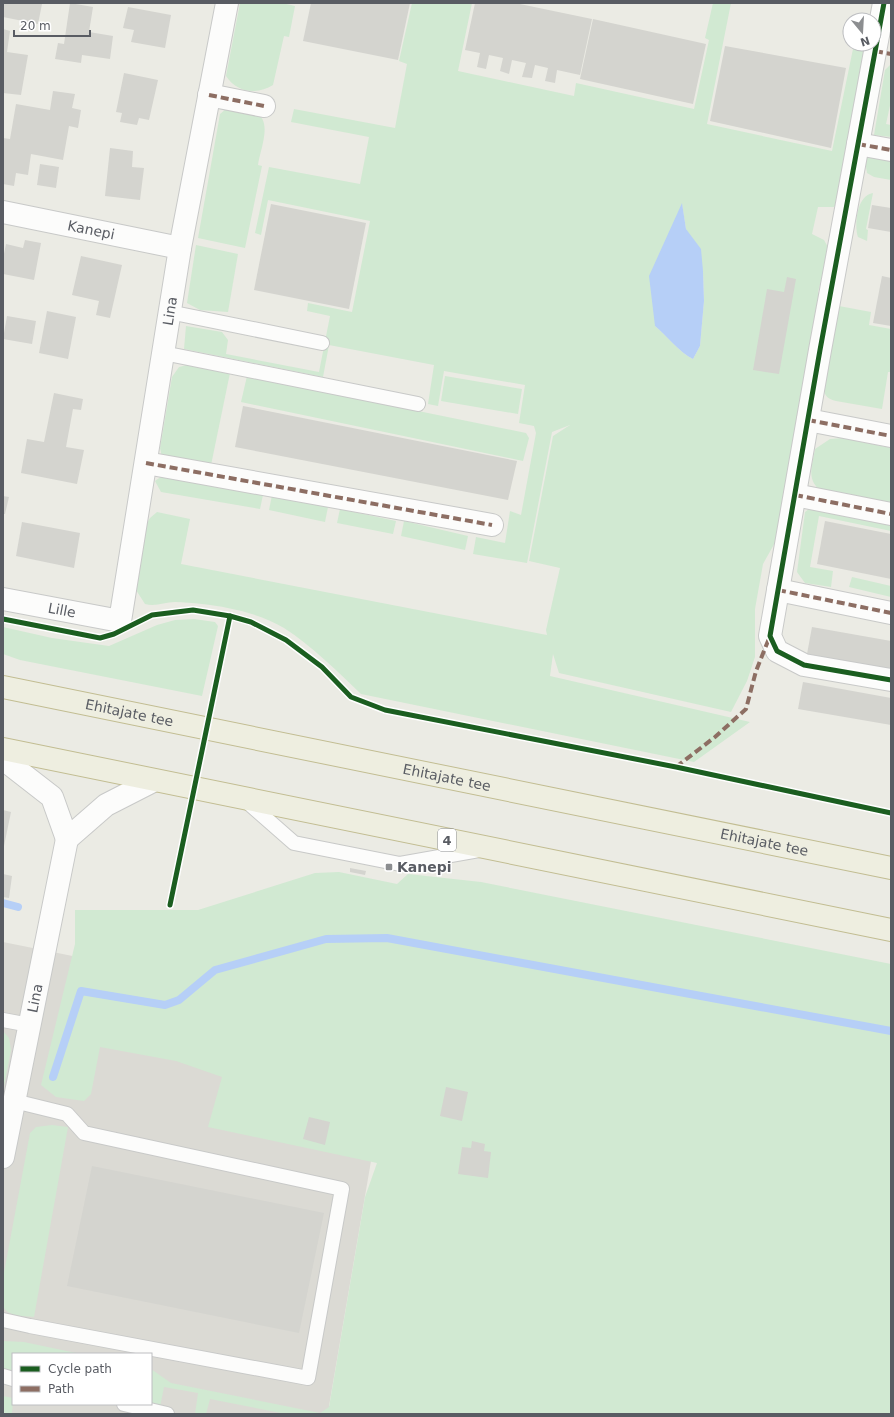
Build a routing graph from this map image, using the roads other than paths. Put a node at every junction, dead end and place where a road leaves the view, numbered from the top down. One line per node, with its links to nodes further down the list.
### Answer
1 (227, 3): 5 (street, Lina)
2 (883, 3): 3 (street); 4 (street)
3 (891, 5)
4 (883, 52): 7 (street)
5 (209, 95): 6 (street); 10 (street, Lina)
6 (264, 106)
7 (858, 144): 8 (street); 15 (street)
8 (891, 150)
9 (3, 212): 10 (street, Kanepi)
10 (180, 248): 11 (street, Lina)
11 (170, 312): 12 (lane); 13 (street, Lina)
12 (322, 343)
13 (163, 353): 14 (lane); 17 (street, Lina)
14 (418, 404)
15 (808, 420): 16 (street); 18 (street)
16 (891, 436)
17 (146, 463): 20 (street); 24 (street, Lina)
18 (795, 495): 19 (street); 21 (street)
19 (891, 514)
20 (492, 525)
21 (778, 590): 23 (street); 25 (street)
22 (3, 599): 24 (street, Lille)
23 (891, 613)
24 (120, 621)
25 (891, 680)
26 (7, 687): 33 (highway, Ehitajate tee)
27 (3, 749): 29 (highway, 4)
28 (3, 759): 31 (street)
29 (153, 780): 30 (highway, 4); 31 (street)
30 (243, 799): 32 (highway, 4); 32 (lane)
31 (67, 839): 36 (street, Lina)
32 (488, 848): 34 (highway, 4)
33 (891, 868)
34 (891, 930)
35 (3, 1020): 36 (lane)
36 (30, 1025): 37 (street, Lina)
37 (14, 1101): 38 (street, Lina); 39 (lane)
38 (3, 1157)
39 (3, 1320)
40 (128, 1405): 41 (lane)
41 (167, 1414)

